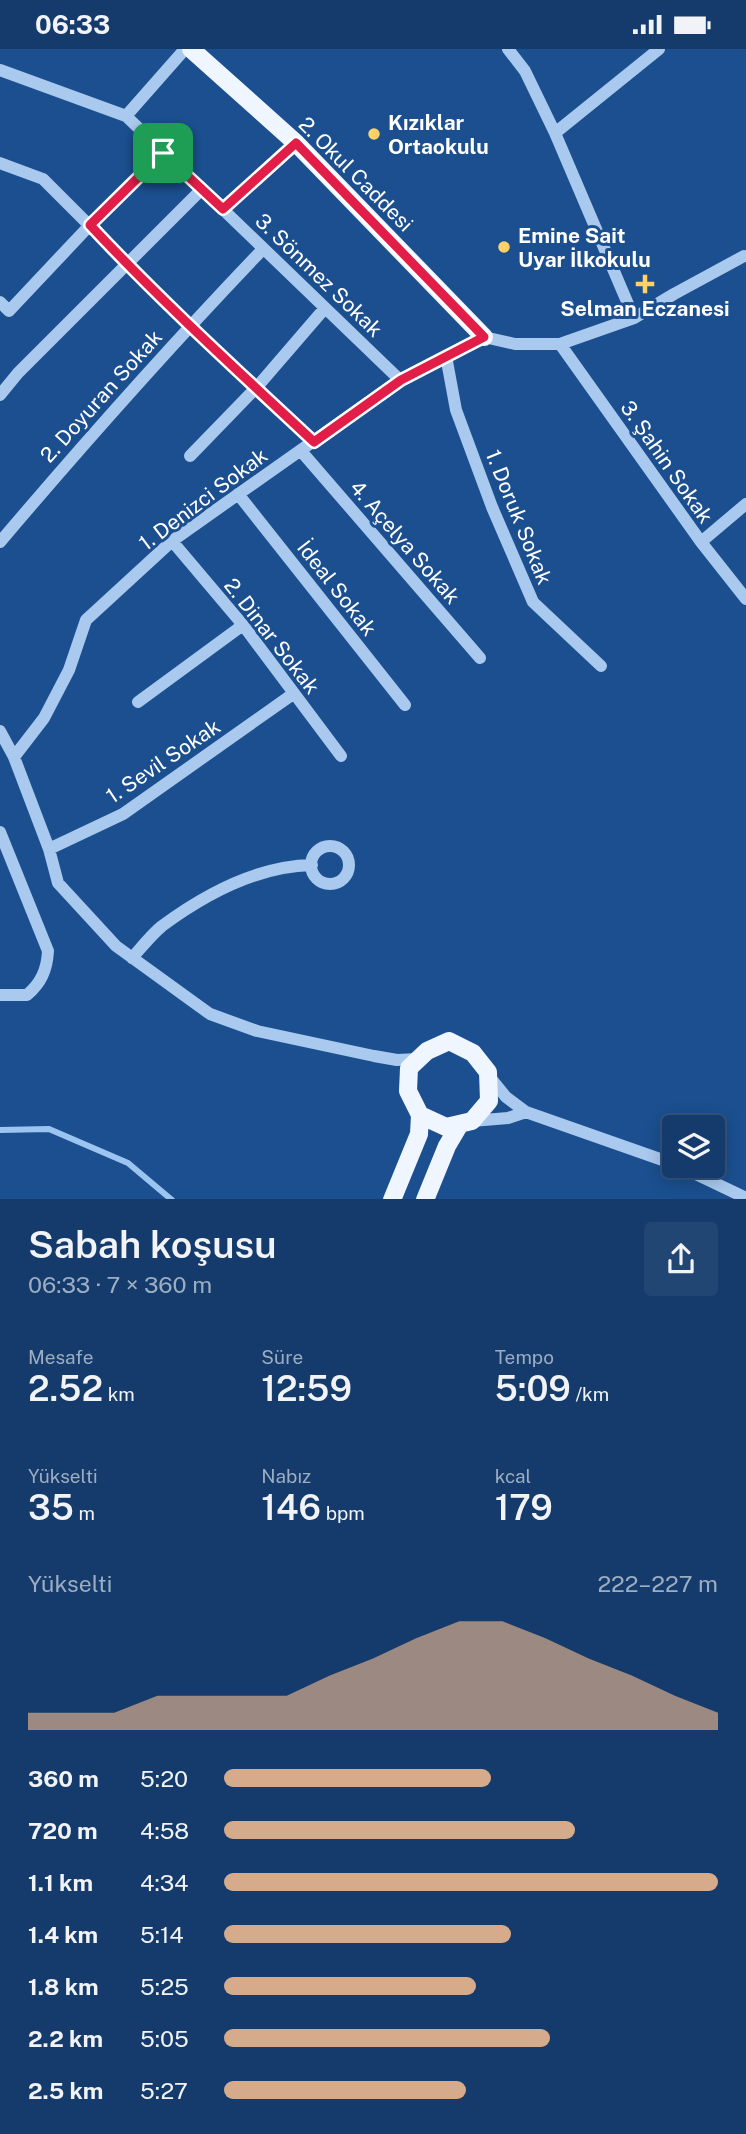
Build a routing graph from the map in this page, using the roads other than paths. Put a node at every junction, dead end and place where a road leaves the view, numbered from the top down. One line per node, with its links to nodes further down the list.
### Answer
1 (185, 49): 6 (street)
2 (191, 49): 8 (main road, 2. Okul Caddesi)
3 (508, 49): 7 (street)
4 (659, 49): 7 (street)
5 (0, 70): 6 (street, 3. Sönmez Sokak)
6 (126, 116): 9 (street, 3. Sönmez Sokak)
7 (555, 133): 19 (street)
8 (296, 143): 12 (street); 21 (main road, 2. Okul Caddesi)
9 (163, 153): 11 (street, 3. Sönmez Sokak); 13 (street)
10 (0, 163): 13 (street)
11 (201, 190): 12 (street, 3. Sönmez Sokak); 16 (street)
12 (223, 209): 14 (street, 3. Sönmez Sokak)
13 (90, 225): 16 (street); 17 (street)
14 (263, 249): 18 (street, 3. Sönmez Sokak); 20 (street, 2. Doyuran Sokak)
15 (744, 256): 19 (street)
16 (127, 265): 20 (street); 26 (street)
17 (5, 306)
18 (325, 308): 24 (street, 3. Sönmez Sokak); 25 (street)
19 (634, 319): 22 (street)
20 (190, 326): 25 (street); 33 (street, 2. Doyuran Sokak)
21 (484, 337): 22 (street); 23 (street, 1. Denizci Sokak)
22 (560, 344): 34 (street, 3. Şahin Sokak)
23 (446, 356): 24 (street, 1. Denizci Sokak); 38 (street, 1. Doruk Sokak)
24 (401, 380): 27 (street, 1. Denizci Sokak)
25 (256, 388): 27 (street); 29 (street)
26 (0, 395)
27 (314, 442): 28 (street, 1. Denizci Sokak)
28 (301, 451): 30 (street, 1. Denizci Sokak); 37 (street, 4. Açelya Sokak)
29 (190, 456)
30 (238, 494): 32 (street, 1. Denizci Sokak); 41 (street, İdeal Sokak)
31 (746, 504): 34 (street)
32 (172, 541): 36 (street, 2. Dinar Sokak); 44 (street, 1. Denizci Sokak)
33 (0, 542)
34 (701, 542): 35 (street, 3. Şahin Sokak)
35 (746, 599)
36 (243, 625): 39 (street, 2. Dinar Sokak); 40 (street)
37 (480, 658)
38 (600, 666)
39 (293, 694): 43 (street, 2. Dinar Sokak); 46 (street, 1. Sevil Sokak)
40 (138, 702)
41 (405, 705)
42 (0, 731): 44 (street)
43 (341, 756)
44 (14, 757): 46 (street)
45 (0, 832): 49 (street)
46 (49, 849): 48 (street)
47 (312, 865): 48 (street)
48 (132, 958): 50 (street)
49 (0, 995)
50 (374, 1056): 51 (street); 53 (street)
51 (418, 1059): 52 (main road); 53 (main road)
52 (488, 1074): 54 (street); 56 (main road)
53 (409, 1082): 55 (main road)
54 (527, 1112): 56 (street); 57 (street)
55 (420, 1115): 56 (main road); 60 (main road)
56 (466, 1122): 61 (main road)
57 (662, 1160)
58 (704, 1178): 59 (street)
59 (746, 1198)
60 (392, 1199)
61 (425, 1199)

